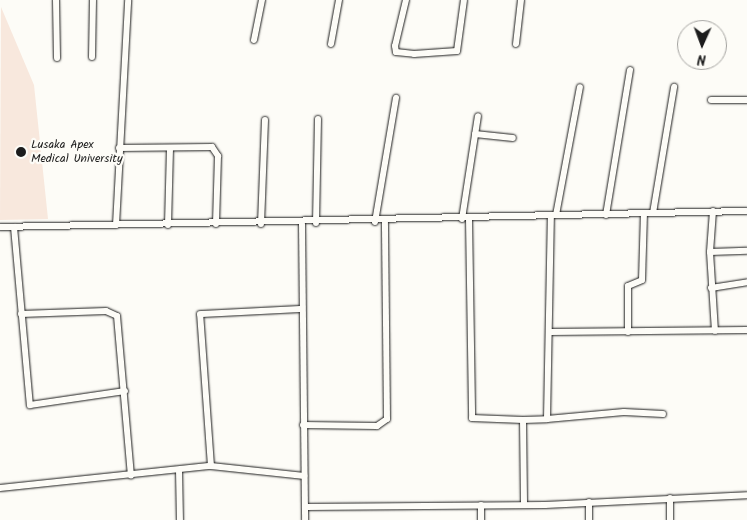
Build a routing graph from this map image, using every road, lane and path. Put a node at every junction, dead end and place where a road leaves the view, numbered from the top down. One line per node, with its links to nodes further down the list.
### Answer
1 (56, 0): 13 (street)
2 (93, 0): 12 (street)
3 (128, 0): 25 (street)
4 (262, 0): 9 (street)
5 (339, 0): 10 (street)
6 (406, 0): 7 (street)
7 (464, 0)
8 (521, 0): 11 (street)
9 (254, 40)
10 (331, 44)
11 (516, 44)
12 (92, 57)
13 (57, 58)
14 (630, 70): 31 (street)
15 (580, 87): 32 (street)
16 (674, 87): 30 (street)
17 (396, 98): 34 (street)
18 (711, 100): 19 (street)
19 (747, 100)
20 (478, 116): 23 (street)
21 (318, 119): 36 (street)
22 (265, 120): 38 (street)
23 (475, 134): 24 (street); 33 (street)
24 (513, 138)
25 (119, 148): 26 (street); 40 (street)
26 (170, 149): 37 (street); 41 (street)
27 (713, 211): 28 (street); 30 (street); 45 (street)
28 (747, 211)
29 (644, 213): 30 (street); 31 (street); 53 (street)
30 (653, 213)
31 (606, 215): 32 (street)
32 (554, 216): 33 (street); 52 (street)
33 (465, 219): 35 (street); 57 (street)
34 (375, 222): 35 (street); 36 (street)
35 (385, 222): 58 (street)
36 (316, 223): 39 (street)
37 (216, 224): 38 (street); 41 (street)
38 (261, 224): 39 (street)
39 (302, 224): 48 (street)
40 (116, 225): 41 (street); 42 (street)
41 (168, 225)
42 (14, 227): 43 (street); 49 (street)
43 (0, 228)
44 (747, 251): 45 (street)
45 (710, 252): 47 (street)
46 (747, 282): 47 (street)
47 (711, 288): 51 (street)
48 (302, 309): 58 (street); 59 (street)
49 (21, 314): 54 (street); 54 (street)
50 (747, 330): 51 (street)
51 (715, 331): 53 (street)
52 (550, 332): 53 (street); 56 (street)
53 (628, 332)
54 (125, 391): 61 (street)
55 (663, 414): 56 (street)
56 (548, 419): 57 (street)
57 (523, 420): 67 (street)
58 (303, 425): 62 (street)
59 (211, 466): 60 (street); 62 (street)
60 (179, 470): 61 (street); 70 (street)
61 (131, 475): 63 (street)
62 (304, 476): 69 (street)
63 (0, 488)
64 (747, 494): 65 (street)
65 (670, 498): 66 (street); 74 (street)
66 (589, 502): 67 (street); 73 (street)
67 (524, 504): 68 (street)
68 (481, 505): 69 (street); 72 (street)
69 (306, 507): 71 (street)
70 (180, 520)
71 (306, 520)
72 (481, 520)
73 (589, 520)
74 (670, 520)

